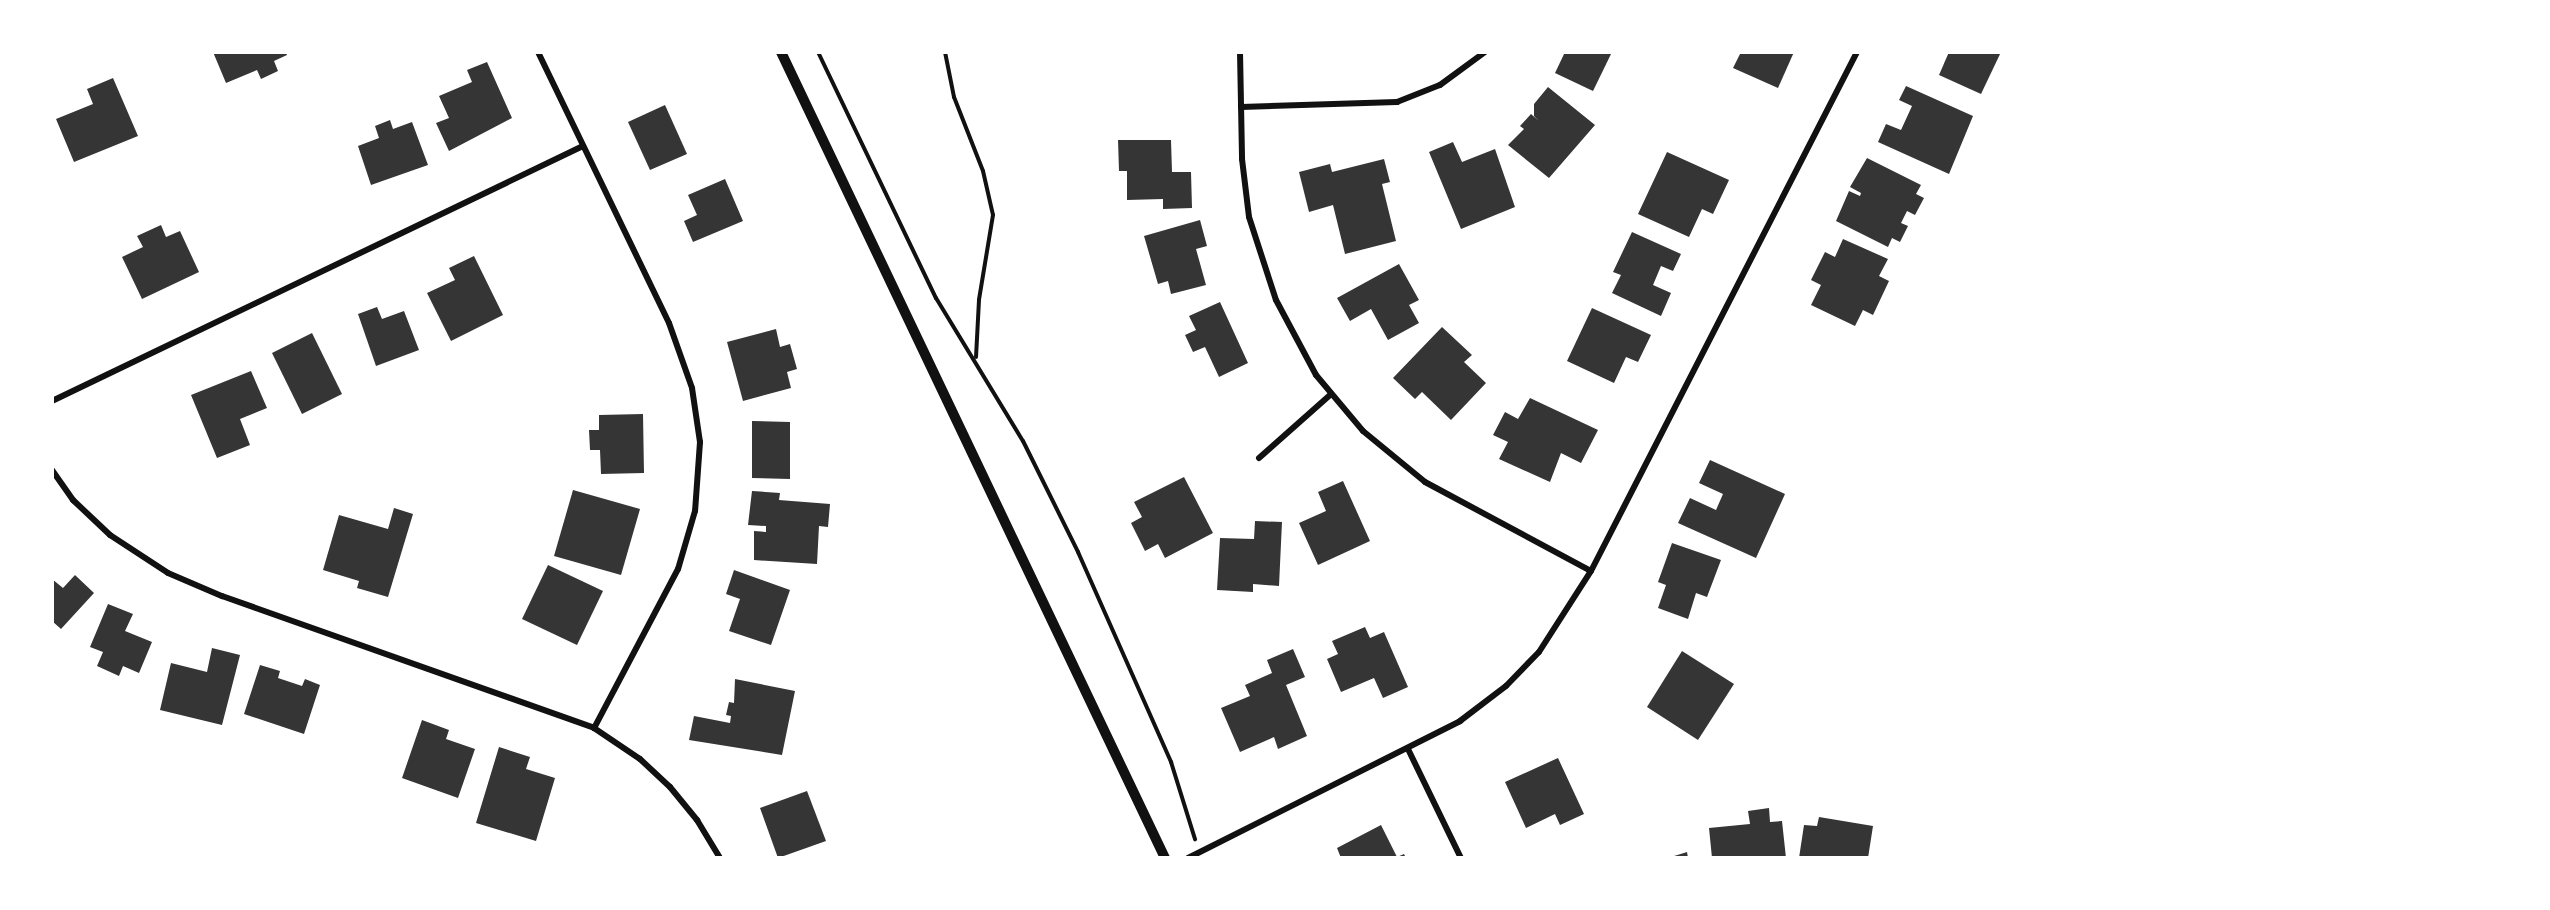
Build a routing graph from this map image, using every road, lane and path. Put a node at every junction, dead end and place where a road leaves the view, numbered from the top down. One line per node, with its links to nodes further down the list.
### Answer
1 (538, 52): 9 (street)
2 (781, 52): 20 (street)
3 (818, 52): 10 (path)
4 (945, 52): 10 (path)
5 (1240, 52): 8 (street)
6 (1485, 52): 8 (street)
7 (1857, 52): 15 (street)
8 (1241, 107): 11 (street)
9 (584, 146): 12 (street); 16 (street)
10 (976, 358): 18 (path)
11 (1330, 395): 13 (street); 15 (street)
12 (52, 401)
13 (1259, 458)
14 (52, 470): 16 (street)
15 (1591, 572): 17 (street)
16 (594, 728): 19 (street)
17 (1408, 749): 21 (street); 22 (street)
18 (1190, 830)
19 (720, 858)
20 (1165, 858)
21 (1188, 858)
22 (1461, 858)

